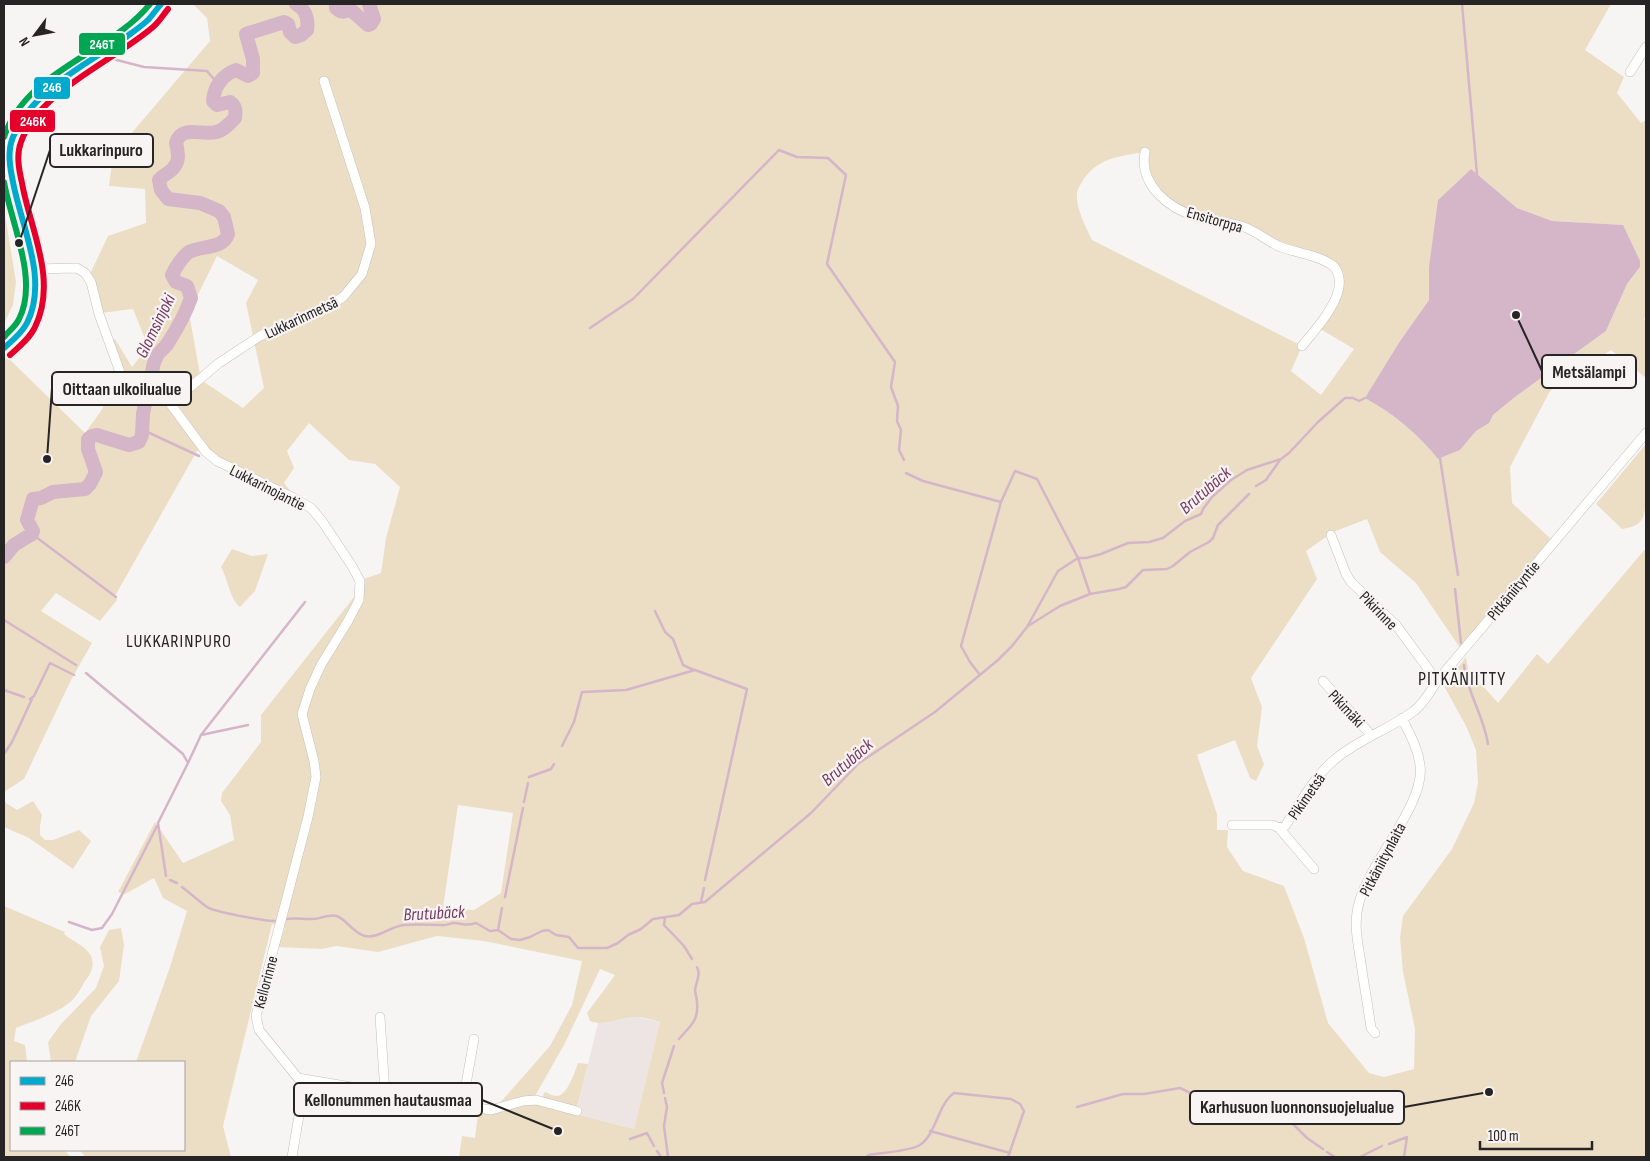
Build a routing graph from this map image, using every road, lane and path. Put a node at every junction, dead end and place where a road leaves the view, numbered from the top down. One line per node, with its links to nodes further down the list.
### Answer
1 (161, 4): 5 (main road)
2 (1646, 47): 3 (street)
3 (1630, 72)
4 (324, 81): 10 (street, Lukkarinmetsä)
5 (8, 138): 7 (main road)
6 (1146, 152): 8 (street, Ensitorppa)
7 (34, 269): 9 (main road); 10 (street, Lukkarinojantie)
8 (1302, 346)
9 (4, 348)
10 (169, 402): 20 (street, Lukkarinojantie)
11 (1646, 433): 14 (street, Pitkäniityntie)
12 (1330, 535): 14 (street, Pikirinne)
13 (1323, 681): 16 (street, Pikimäki)
14 (1437, 681): 15 (street, Pitkäniityntie)
15 (1402, 718): 16 (street, Pitkäniityntie); 22 (street, Pitkäniitynlaita)
16 (1371, 736): 18 (street, Pikimetsä)
17 (1232, 825): 18 (street, Pikimetsä)
18 (1280, 828): 19 (street)
19 (1314, 869)
20 (280, 925): 24 (street, Kellorinne)
21 (380, 1017): 25 (street)
22 (1375, 1034)
23 (474, 1039): 26 (street)
24 (305, 1080): 25 (street); 28 (street)
25 (385, 1093): 26 (street)
26 (445, 1104): 27 (street)
27 (576, 1111)
28 (292, 1157)

